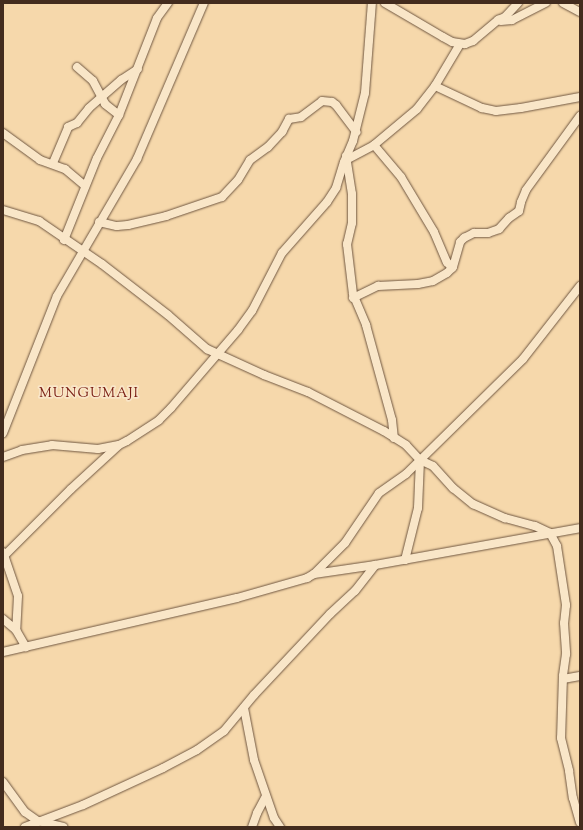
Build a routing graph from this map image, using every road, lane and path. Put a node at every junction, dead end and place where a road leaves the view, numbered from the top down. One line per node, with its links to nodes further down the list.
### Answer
1 (168, 3): 12 (street)
2 (204, 3): 25 (street)
3 (372, 3): 19 (street)
4 (385, 3): 10 (street)
5 (518, 3): 9 (street)
6 (546, 3): 9 (street)
7 (563, 3): 8 (street)
8 (580, 12)
9 (498, 20): 10 (street)
10 (460, 44): 13 (street)
11 (77, 67): 15 (street)
12 (138, 69): 15 (street); 16 (street)
13 (435, 86): 14 (street); 20 (street)
14 (580, 97)
15 (101, 99): 16 (street); 22 (street)
16 (120, 115): 23 (street)
17 (580, 116): 28 (street)
18 (3, 132): 22 (street)
19 (356, 132): 21 (street); 25 (street)
20 (374, 145): 21 (street); 28 (street)
21 (347, 157): 30 (street); 31 (street)
22 (53, 163): 23 (street)
23 (85, 186): 26 (street)
24 (3, 210): 26 (street)
25 (99, 222): 27 (street)
26 (64, 240): 27 (street)
27 (82, 251): 31 (street); 32 (street)
28 (452, 268): 30 (street)
29 (580, 286): 36 (street)
30 (353, 298): 33 (street)
31 (218, 354): 33 (street); 34 (street)
32 (3, 433)
33 (394, 438): 36 (street)
34 (119, 445): 35 (street); 39 (street)
35 (3, 457)
36 (420, 460): 38 (street); 40 (street); 42 (street)
37 (580, 528): 38 (street)
38 (550, 533): 40 (street); 48 (street)
39 (4, 554): 44 (street)
40 (405, 560): 41 (street)
41 (375, 565): 42 (street); 49 (street)
42 (314, 574): 45 (street)
43 (3, 619): 44 (street)
44 (16, 630): 45 (street)
45 (26, 647): 46 (street)
46 (3, 652)
47 (580, 676): 48 (street)
48 (563, 679): 52 (street)
49 (244, 708): 51 (street); 53 (street)
50 (3, 782): 53 (street)
51 (266, 796): 55 (street); 56 (street)
52 (580, 822)
53 (32, 825): 54 (street)
54 (63, 827)
55 (252, 827)
56 (280, 827)

